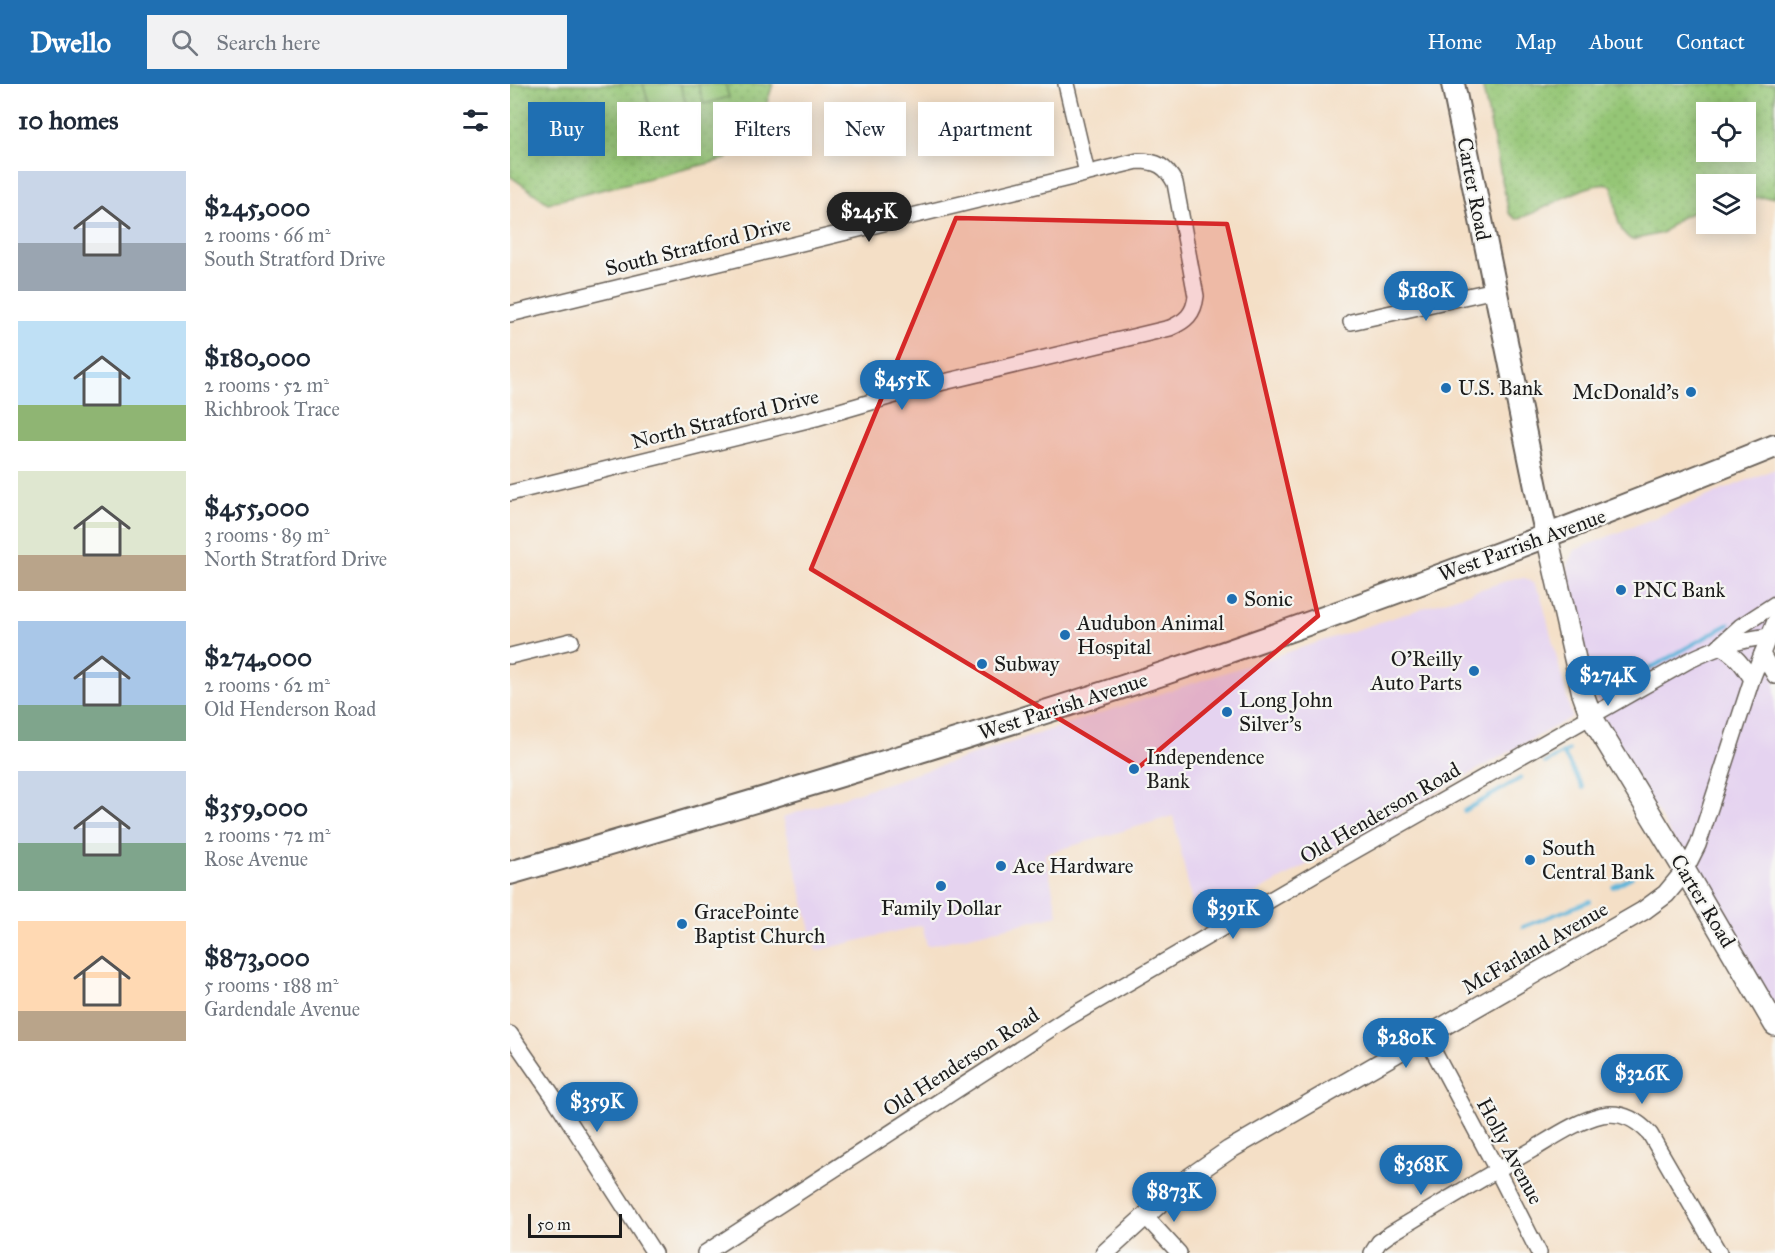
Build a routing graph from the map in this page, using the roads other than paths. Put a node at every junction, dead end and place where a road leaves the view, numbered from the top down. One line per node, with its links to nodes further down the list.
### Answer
1 (1066, 84): 3 (street)
2 (1453, 84): 5 (main road, Carter Road)
3 (1087, 173): 4 (street, South Stratford Drive); 6 (street, South Stratford Drive)
4 (1188, 245): 9 (street, North Stratford Drive)
5 (1495, 290): 7 (street); 10 (main road, Carter Road)
6 (510, 314)
7 (1351, 322)
8 (1775, 446): 10 (main road, West Parrish Avenue)
9 (510, 493)
10 (1547, 536): 20 (main road, Carter Road); 22 (main road, West Parrish Avenue)
11 (1775, 604): 15 (street)
12 (1775, 621): 13 (street)
13 (1769, 636): 15 (street, Old Henderson Road); 16 (street, McFarland Avenue)
14 (571, 641): 17 (street)
15 (1719, 646): 19 (street); 20 (street, Old Henderson Road)
16 (1762, 654): 18 (street); 19 (street, McFarland Avenue)
17 (510, 656)
18 (1775, 676)
19 (1752, 679): 21 (street, McFarland Avenue)
20 (1591, 716): 21 (main road, Carter Road); 29 (street, Old Henderson Road)
21 (1685, 871): 23 (main road, Carter Road); 25 (street, McFarland Avenue)
22 (510, 873)
23 (1775, 1025)
24 (510, 1034): 28 (street)
25 (1426, 1037): 26 (street, Holly Avenue); 27 (street, McFarland Avenue)
26 (1497, 1170): 32 (street); 33 (street, Holly Avenue); 34 (street)
27 (1145, 1216): 30 (street, McFarland Avenue); 31 (street)
28 (654, 1253)
29 (705, 1253)
30 (1105, 1253)
31 (1179, 1253)
32 (1372, 1253)
33 (1539, 1253)
34 (1719, 1253)

